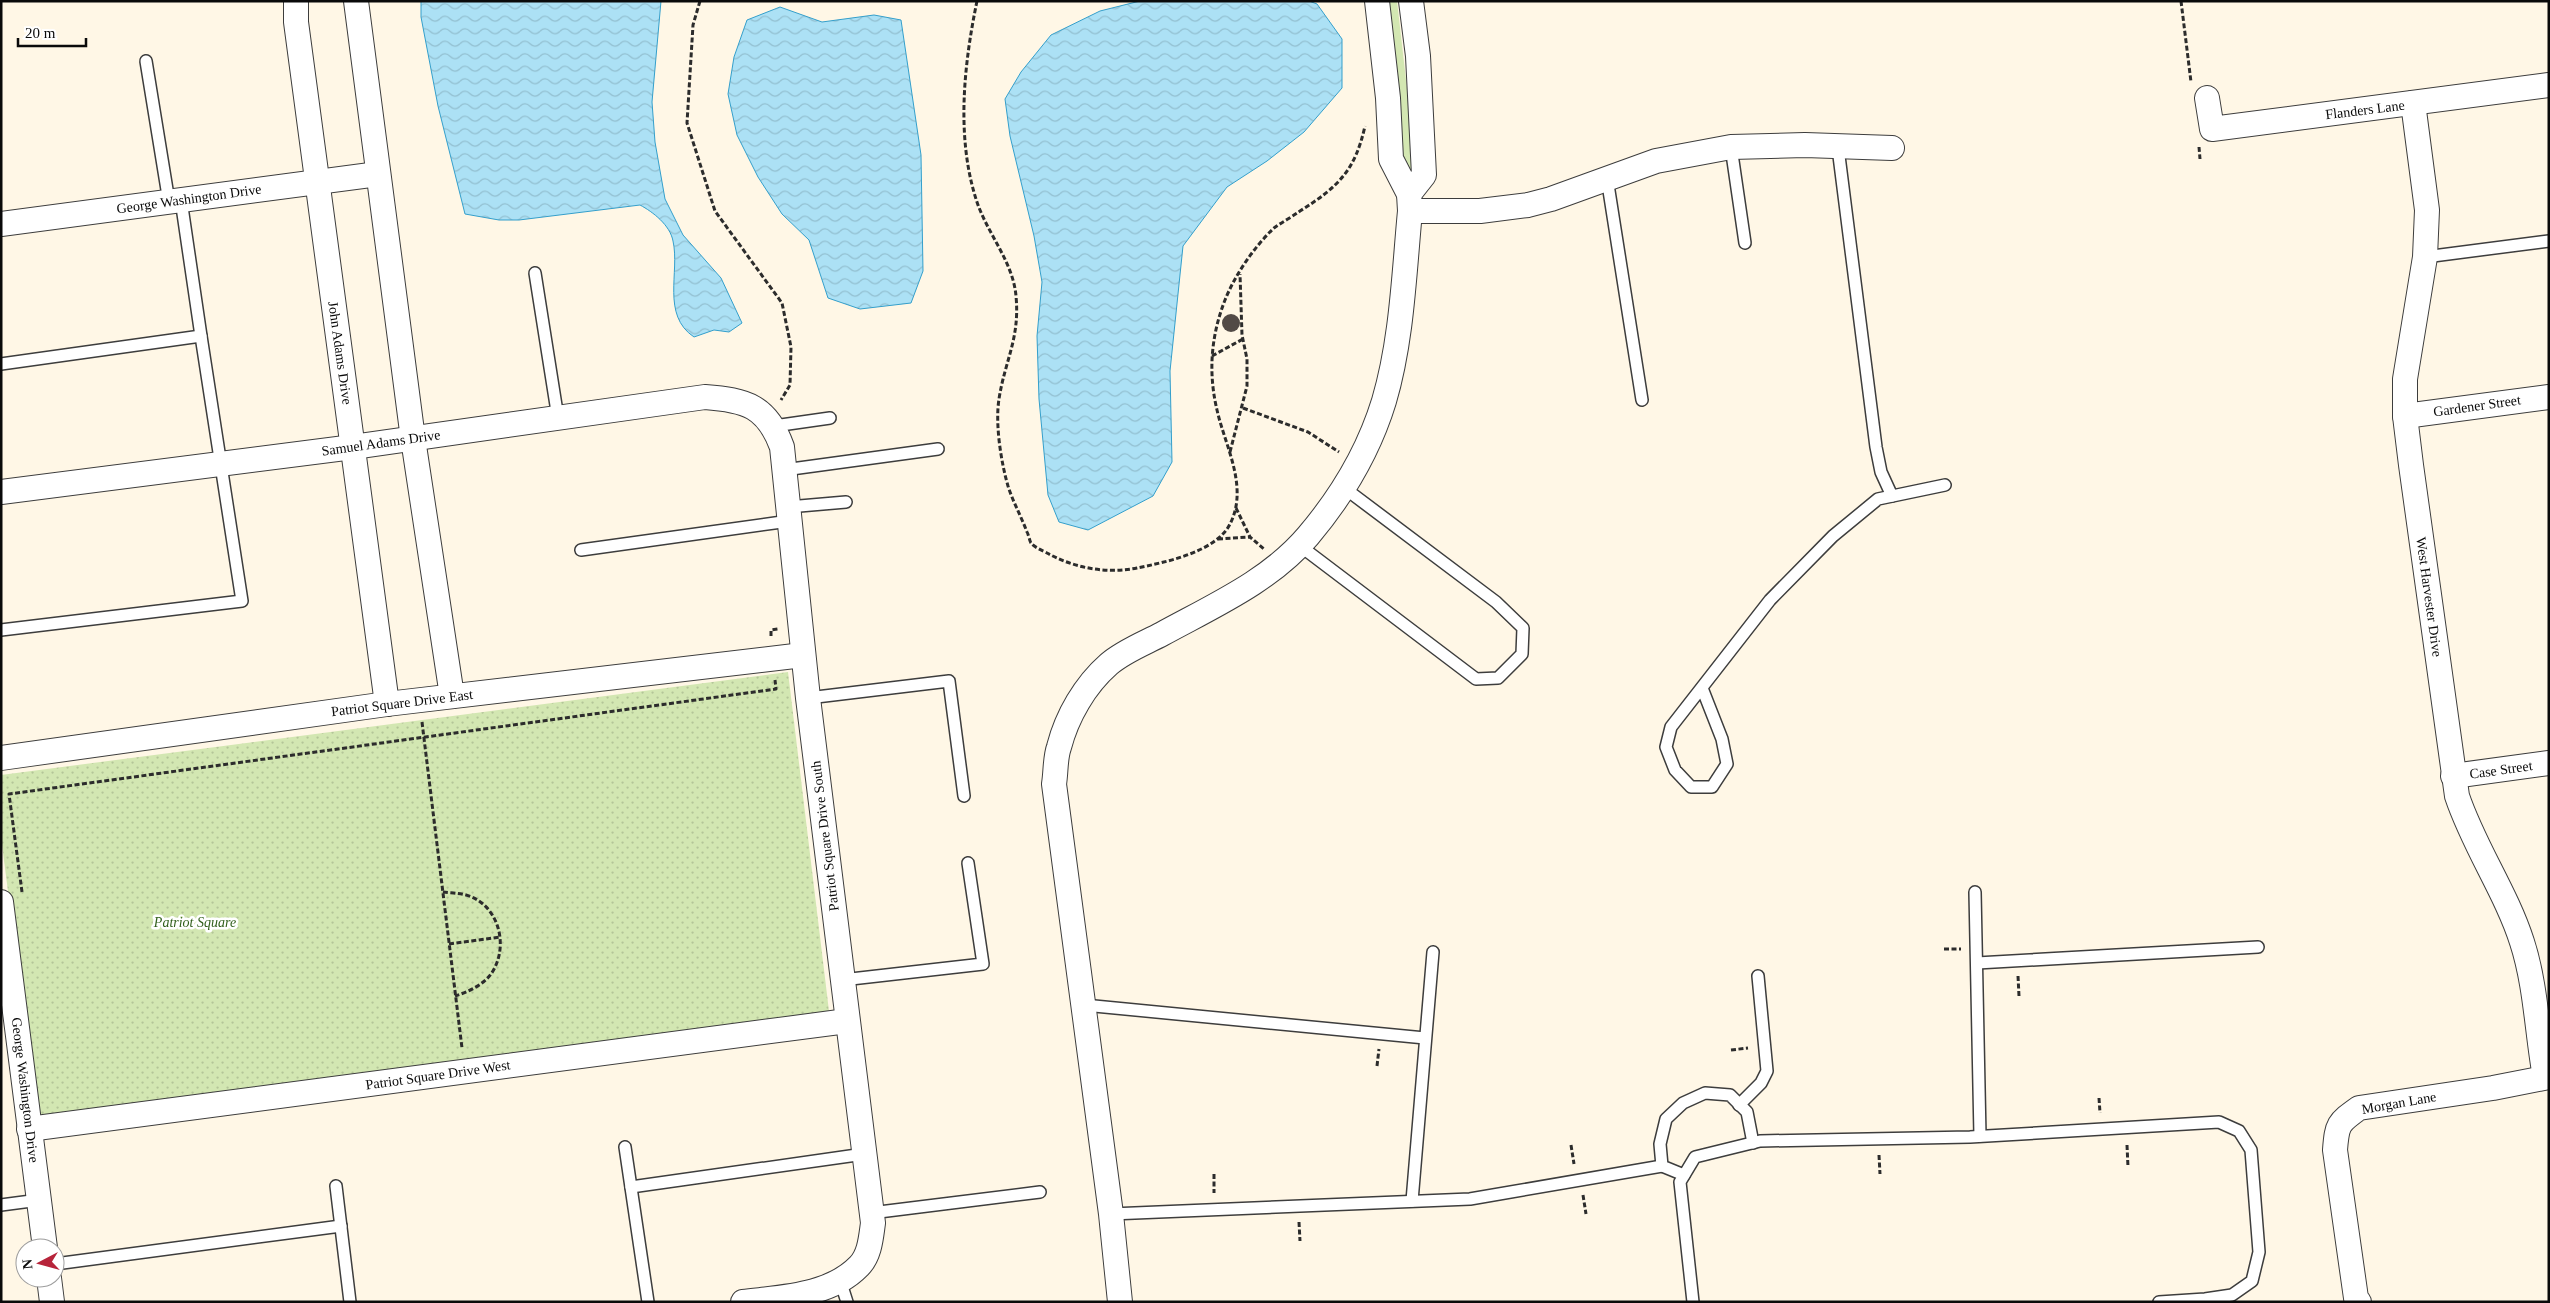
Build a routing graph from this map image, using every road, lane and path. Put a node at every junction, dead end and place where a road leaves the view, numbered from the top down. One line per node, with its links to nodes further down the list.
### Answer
1 (296, 1): 17 (street, John Adams Drive)
2 (356, 1): 15 (street)
3 (700, 1): 31 (path)
4 (977, 1): 53 (path)
5 (1377, 1): 19 (street)
6 (1411, 1): 19 (street)
7 (146, 61): 18 (lane)
8 (2549, 85): 10 (street, Flanders Lane)
9 (2207, 98): 10 (street, Flanders Lane)
10 (2413, 103): 23 (street, West Harvester Drive)
11 (1366, 120): 24 (path)
12 (1731, 147): 13 (street); 16 (street); 22 (lane)
13 (1838, 148): 14 (street); 48 (lane)
14 (1892, 148)
15 (378, 174): 17 (street, George Washington Drive); 38 (street)
16 (1607, 178): 19 (street); 32 (lane)
17 (316, 182): 18 (street, George Washington Drive); 39 (street, John Adams Drive)
18 (175, 201): 20 (street, George Washington Drive); 26 (lane)
19 (1410, 202): 46 (street)
20 (1, 224)
21 (2549, 241): 23 (lane)
22 (1745, 243)
23 (2425, 257): 34 (street, West Harvester Drive)
24 (1240, 272): 27 (path); 28 (path)
25 (535, 273): 35 (lane)
26 (201, 336): 29 (lane); 43 (lane)
27 (1243, 339): 28 (path); 33 (path)
28 (1212, 356): 41 (path)
29 (1, 364)
30 (2549, 397): 34 (street, Gardener Street)
31 (781, 400)
32 (1642, 400)
33 (1243, 408): 41 (path); 42 (path)
34 (2405, 416): 68 (street, West Harvester Drive)
35 (558, 418): 37 (street, Samuel Adams Drive); 38 (street, Samuel Adams Drive)
36 (830, 418): 37 (lane)
37 (766, 419): 44 (street, Patriot Square Drive South)
38 (413, 439): 39 (street, Samuel Adams Drive); 61 (street)
39 (353, 447): 43 (street, Samuel Adams Drive); 64 (street, John Adams Drive)
40 (938, 449): 44 (lane)
41 (1230, 453): 50 (path)
42 (1342, 454)
43 (220, 464): 47 (street, Samuel Adams Drive); 57 (lane)
44 (784, 470): 51 (street, Patriot Square Drive South)
45 (1945, 485): 48 (lane)
46 (1343, 487): 54 (street); 54 (lane)
47 (1, 492)
48 (1892, 496): 59 (lane)
49 (846, 502): 51 (lane)
50 (1236, 508): 52 (path); 53 (path)
51 (789, 514): 55 (lane); 58 (street, Patriot Square Drive South)
52 (1250, 537): 53 (path); 56 (path)
53 (1218, 540)
54 (1299, 545): 86 (street)
55 (581, 550)
56 (1270, 554)
57 (1, 630)
58 (803, 655): 61 (street, Patriot Square Drive East); 62 (street, Patriot Square Drive South)
59 (1702, 688): 59 (lane)
60 (776, 689): 65 (path)
61 (452, 696): 63 (street, Patriot Square Drive East)
62 (808, 698): 69 (lane); 83 (street, Patriot Square Drive South)
63 (419, 700): 64 (street, Patriot Square Drive East); 65 (path)
64 (387, 704): 66 (street, Patriot Square Drive East)
65 (424, 738): 71 (path); 73 (path)
66 (1, 758)
67 (2549, 763): 68 (street, Case Street)
68 (2453, 776): 95 (street, West Harvester Drive)
69 (964, 796)
70 (968, 864): 83 (lane)
71 (442, 892): 74 (path); 75 (path)
72 (1975, 892): 80 (lane)
73 (12, 901): 87 (street, George Washington Drive)
74 (501, 937): 75 (path); 84 (path)
75 (449, 944): 84 (path)
76 (2258, 948): 80 (lane)
77 (1944, 949): 78 (path)
78 (1965, 949)
79 (1433, 952): 89 (lane)
80 (1978, 963): 100 (lane)
81 (1758, 976): 97 (lane)
82 (2018, 976): 85 (path)
83 (842, 980): 88 (street, Patriot Square Drive South)
84 (455, 996): 94 (path)
85 (2019, 996)
86 (1084, 1005): 89 (lane); 122 (street)
87 (6, 1012): 99 (street, George Washington Drive)
88 (847, 1021): 94 (street, Patriot Square Drive West); 106 (street, Patriot Square Drive South)
89 (1426, 1038): 119 (lane)
90 (1379, 1046): 93 (path)
91 (1752, 1048): 92 (path)
92 (1731, 1050)
93 (1376, 1066)
94 (464, 1071): 99 (street, Patriot Square Drive West)
95 (2547, 1077): 131 (street, Morgan Lane)
96 (2099, 1098): 98 (path)
97 (1739, 1104): 101 (lane); 108 (lane)
98 (2100, 1116)
99 (29, 1129): 118 (street, George Washington Drive)
100 (1980, 1136): 101 (lane); 138 (lane)
101 (1753, 1143): 112 (lane)
102 (1571, 1145): 107 (path)
103 (2127, 1145): 109 (path)
104 (624, 1147): 114 (lane)
105 (1879, 1150): 111 (path)
106 (864, 1154): 114 (lane); 121 (street, Patriot Square Drive South)
107 (1575, 1165)
108 (1662, 1166): 112 (lane); 119 (lane)
109 (2128, 1167)
110 (1214, 1174): 117 (path)
111 (1880, 1174)
112 (1684, 1175): 137 (lane)
113 (336, 1186): 125 (lane)
114 (631, 1187): 134 (lane)
115 (1040, 1192): 121 (lane)
116 (1582, 1192): 123 (path)
117 (1214, 1194)
118 (39, 1200): 120 (lane); 126 (street, George Washington Drive)
119 (1412, 1201): 122 (lane)
120 (1, 1205)
121 (871, 1212): 130 (street, Patriot Square Drive South)
122 (1111, 1214): 136 (street)
123 (1586, 1214)
124 (1299, 1221): 127 (path)
125 (341, 1226): 128 (lane); 133 (lane)
126 (44, 1238)
127 (1300, 1241)
128 (65, 1263)
129 (50, 1288): 132 (street)
130 (843, 1291): 135 (street)
131 (2356, 1300)
132 (52, 1302)
133 (350, 1302)
134 (648, 1302)
135 (743, 1302)
136 (1120, 1302)
137 (1693, 1302)
138 (2159, 1302)

